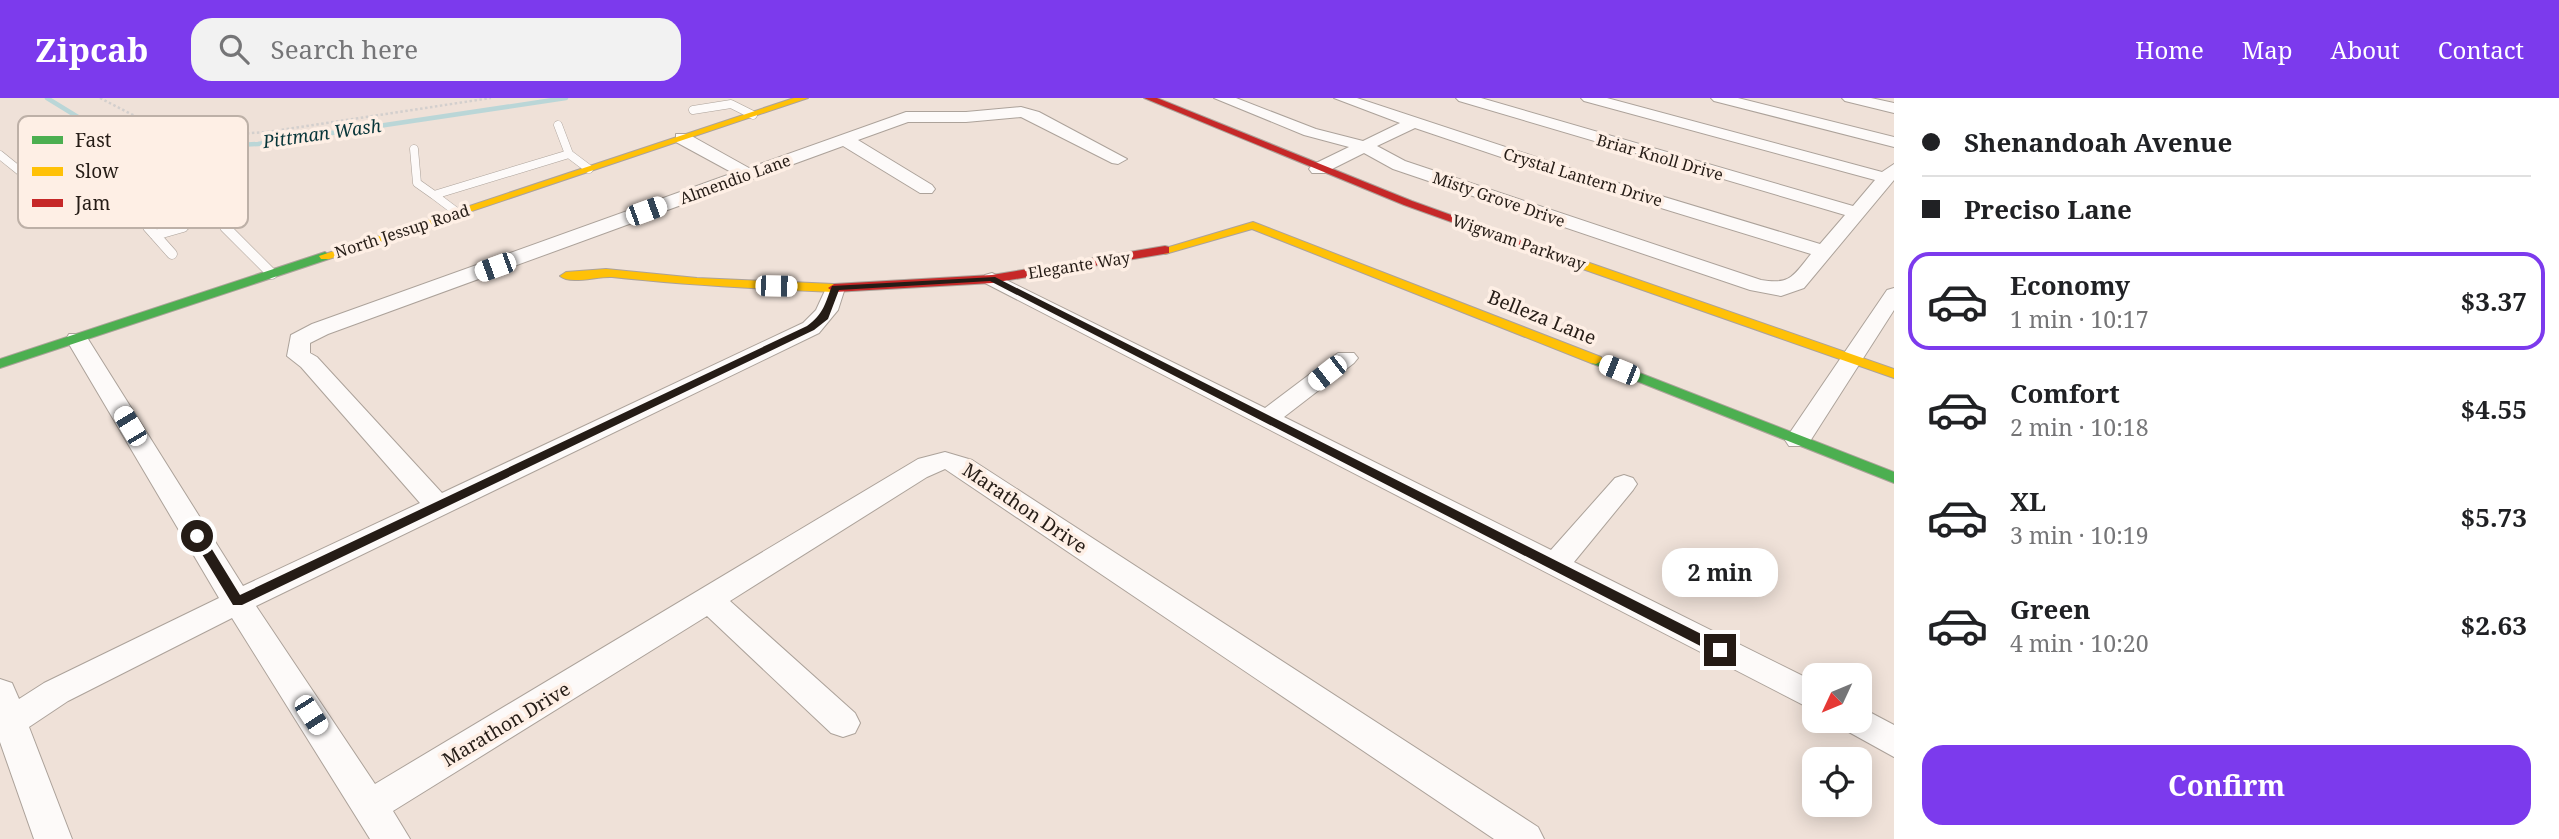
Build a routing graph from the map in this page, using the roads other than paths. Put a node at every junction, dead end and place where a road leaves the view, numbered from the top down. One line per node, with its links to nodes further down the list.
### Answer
1 (803, 98): 11 (street, North Jessup Road)
2 (1149, 98): 23 (street, Wigwam Parkway)
3 (1222, 98): 17 (street, Misty Grove Drive)
4 (1342, 98): 12 (street, Crystal Lantern Drive)
5 (1464, 98): 30 (street, Briar Knoll Drive)
6 (1589, 98): 25 (street)
7 (1719, 98): 16 (street)
8 (1850, 98): 9 (street)
9 (1894, 108)
10 (693, 110): 11 (lane)
11 (753, 115): 14 (street, North Jessup Road)
12 (1412, 123): 17 (street); 36 (street, Crystal Lantern Drive)
13 (558, 125): 19 (lane)
14 (682, 138): 22 (street, North Jessup Road); 26 (street)
15 (844, 139): 21 (street, Almendio Lane); 26 (street, Almendio Lane); 27 (street)
16 (1894, 142)
17 (1364, 146): 23 (street); 36 (street, Misty Grove Drive)
18 (414, 149): 28 (lane)
19 (569, 154): 22 (lane); 28 (lane)
20 (0, 155): 24 (lane)
21 (1118, 159)
22 (589, 169): 29 (street, North Jessup Road)
23 (1318, 169): 45 (street, Wigwam Parkway)
24 (18, 170)
25 (1890, 173): 30 (street)
26 (747, 174): 52 (street, Almendio Lane)
27 (926, 189)
28 (434, 195): 29 (lane)
29 (458, 212): 38 (street, North Jessup Road)
30 (1857, 213): 36 (street)
31 (1254, 225): 40 (street, Elegante Way); 49 (street, Belleza Lane)
32 (149, 228): 35 (lane)
33 (178, 228): 35 (lane)
34 (226, 228): 38 (lane)
35 (155, 235): 37 (lane)
36 (1824, 252)
37 (172, 254)
38 (272, 274): 43 (street, North Jessup Road)
39 (566, 276): 41 (street, Elegante Way)
40 (992, 279): 41 (street, Elegante Way); 48 (street)
41 (835, 288): 52 (street)
42 (1894, 294): 45 (street)
43 (77, 339): 46 (street, North Jessup Road); 55 (street)
44 (1346, 358): 48 (street)
45 (1850, 358): 47 (street, Wigwam Parkway); 49 (street)
46 (0, 364)
47 (1894, 374)
48 (1267, 418): 53 (street)
49 (1798, 440): 50 (street, Belleza Lane)
50 (1894, 478)
51 (1624, 484): 53 (street)
52 (438, 506): 55 (street)
53 (1555, 565): 56 (street)
54 (709, 600): 58 (street); 61 (street, Marathon Drive); 64 (street, Marathon Drive)
55 (237, 602): 57 (street); 61 (street)
56 (1802, 691)
57 (4, 714): 62 (street)
58 (843, 723)
59 (1872, 728): 60 (street)
60 (1894, 742)
61 (370, 806): 63 (street)
62 (53, 839)
63 (391, 839)
64 (1525, 839)

